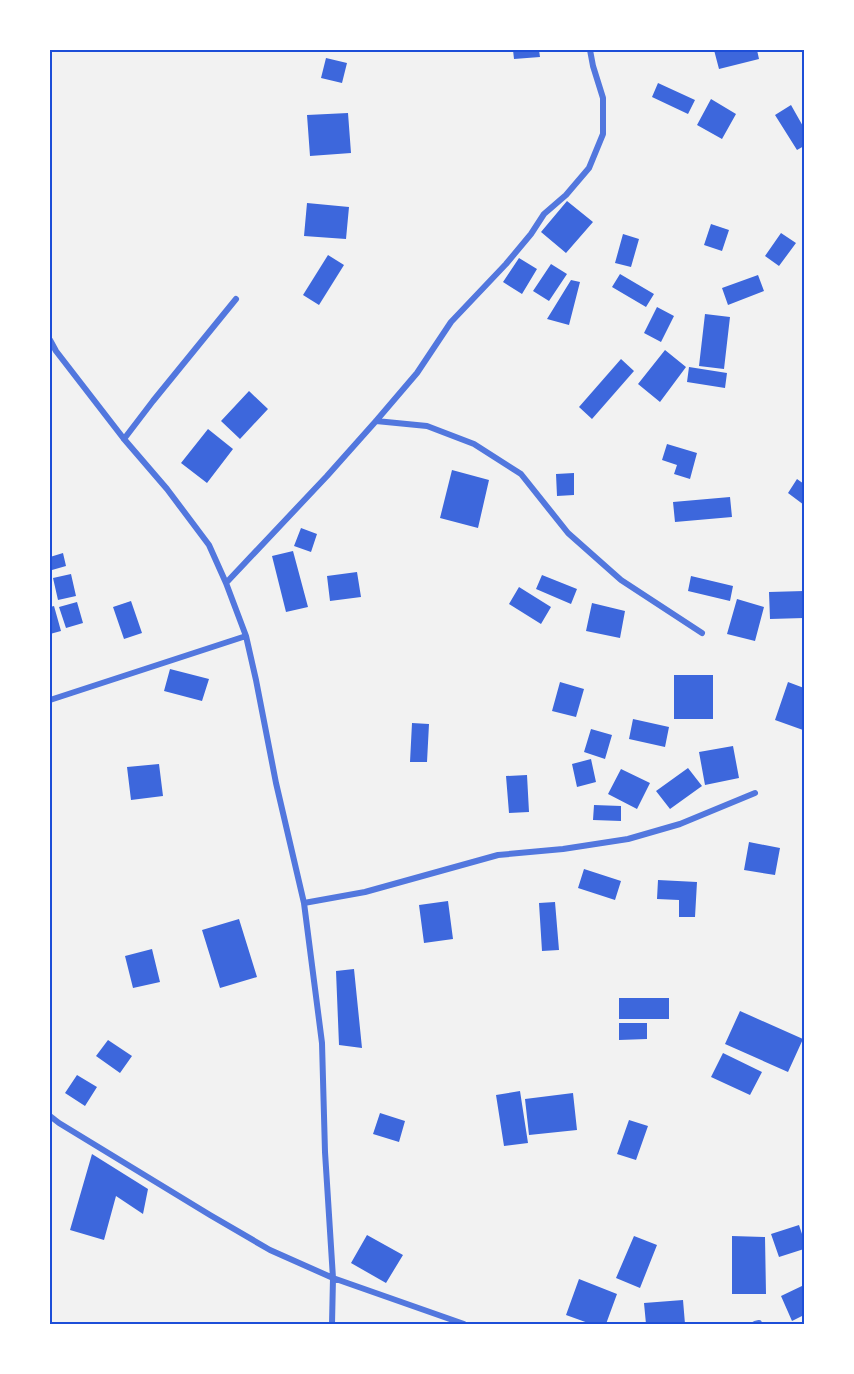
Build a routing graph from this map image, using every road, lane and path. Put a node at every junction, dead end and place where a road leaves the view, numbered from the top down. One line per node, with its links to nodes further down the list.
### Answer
1 (590, 50): 5 (street)
2 (237, 299): 6 (street)
3 (50, 340): 4 (street)
4 (53, 351): 6 (street)
5 (376, 421): 7 (street); 8 (street)
6 (124, 440): 7 (street)
7 (226, 583): 9 (street)
8 (702, 633)
9 (246, 636): 10 (street); 12 (street)
10 (50, 700)
11 (755, 793): 12 (street)
12 (304, 903): 14 (street)
13 (50, 1116): 14 (street)
14 (333, 1278): 15 (street); 16 (street)
15 (332, 1324)
16 (464, 1324)

